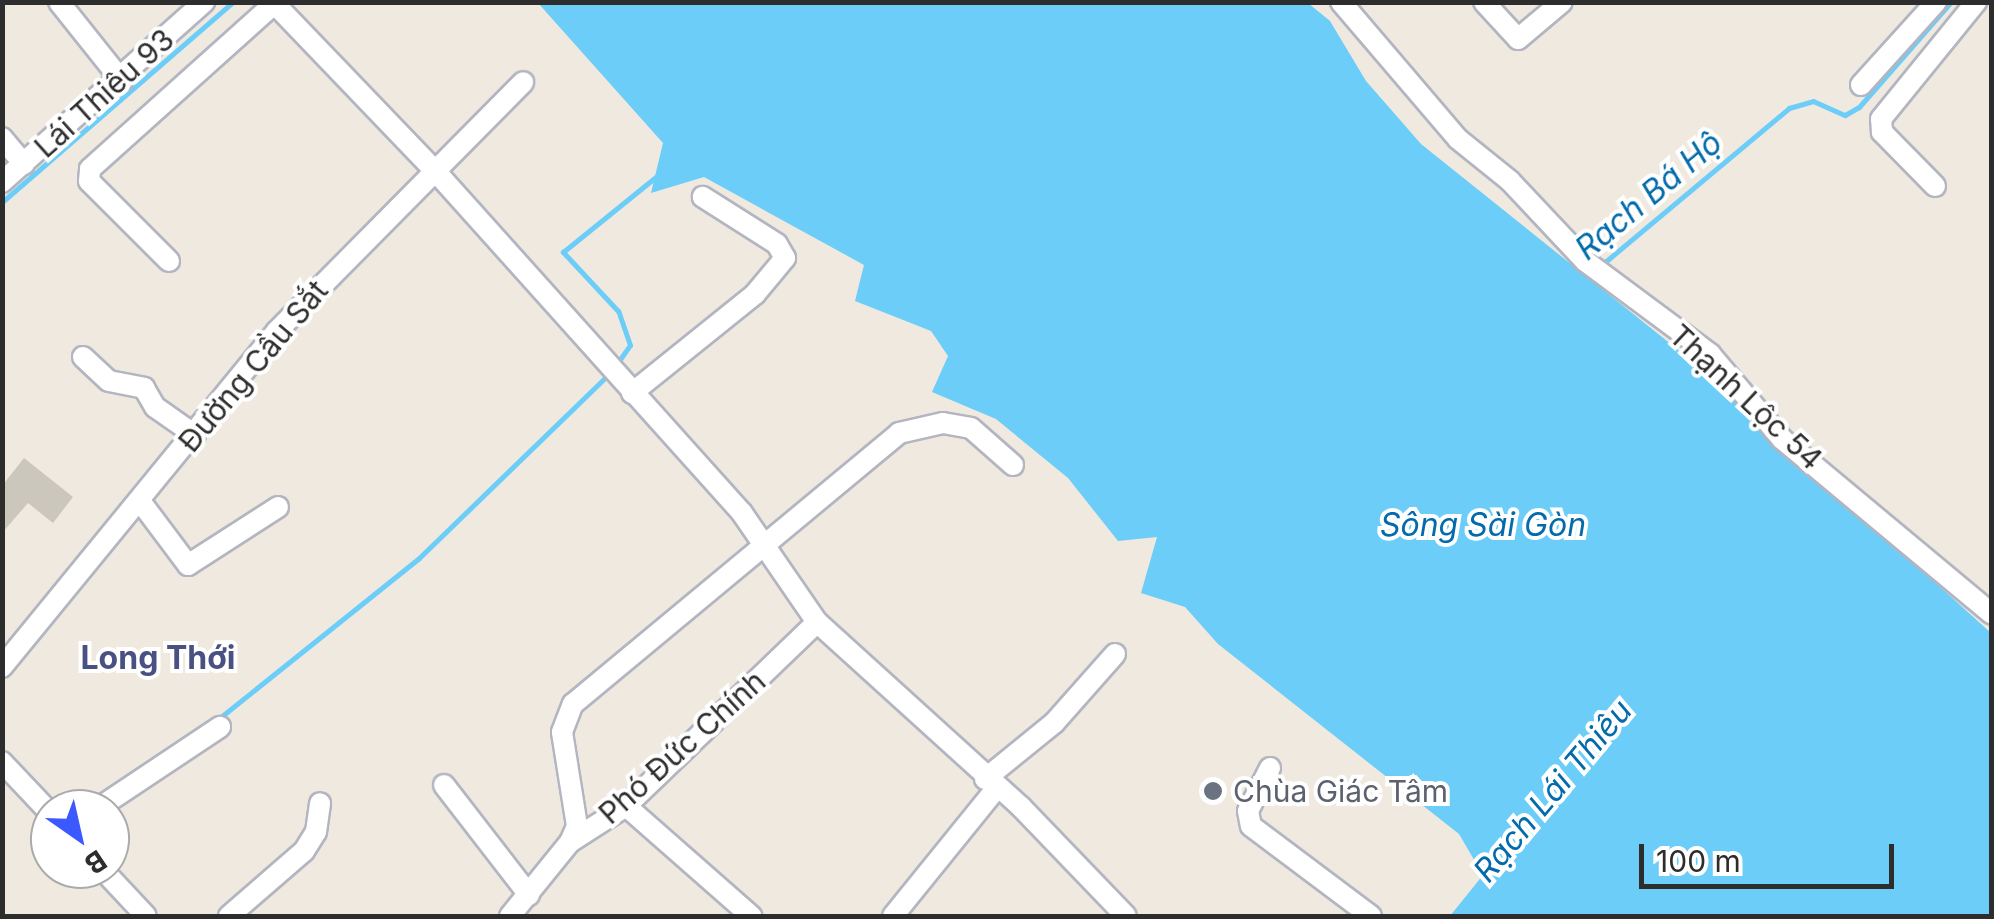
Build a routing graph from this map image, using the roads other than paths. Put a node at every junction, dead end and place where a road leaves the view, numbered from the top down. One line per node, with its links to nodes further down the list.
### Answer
1 (59, 2): 9 (street)
2 (204, 2): 9 (street, Lái Thiêu 93)
3 (1484, 2): 4 (street)
4 (1562, 2)
5 (1936, 2): 11 (street)
6 (1976, 2): 16 (street)
7 (274, 3): 14 (street); 18 (street)
8 (1344, 4): 26 (street, Thạnh Lộc 54)
9 (122, 81): 13 (street, Lái Thiêu 93)
10 (524, 82): 14 (street, Đường Cầu Sắt)
11 (1861, 85)
12 (2, 138): 13 (street)
13 (24, 164): 15 (street, Lái Thiêu 93)
14 (437, 173): 20 (street); 21 (street, Đường Cầu Sắt)
15 (2, 182)
16 (1935, 186)
17 (703, 197): 20 (street)
18 (169, 261)
19 (83, 357): 21 (street)
20 (627, 387): 25 (street)
21 (194, 435): 23 (street, Đường Cầu Sắt)
22 (1013, 465): 25 (street)
23 (140, 501): 24 (street); 29 (street, Đường Cầu Sắt)
24 (278, 507)
25 (766, 543): 27 (street); 39 (street)
26 (1992, 614)
27 (816, 622): 33 (street); 38 (street, Phó Đức Chính)
28 (1115, 654): 33 (street)
29 (2, 668)
30 (220, 727): 35 (street)
31 (2, 762): 36 (street)
32 (1270, 768): 48 (street)
33 (991, 784): 46 (street); 47 (street)
34 (444, 786): 41 (street)
35 (127, 789)
36 (30, 792)
37 (320, 803): 43 (street)
38 (626, 806): 39 (street, Phó Đức Chính); 45 (street)
39 (570, 842): 41 (street, Phó Đức Chính)
40 (121, 889): 42 (street)
41 (529, 896): 44 (street, Phó Đức Chính)
42 (146, 916)
43 (229, 916)
44 (510, 916)
45 (751, 916)
46 (893, 916)
47 (1126, 916)
48 (1372, 916)

